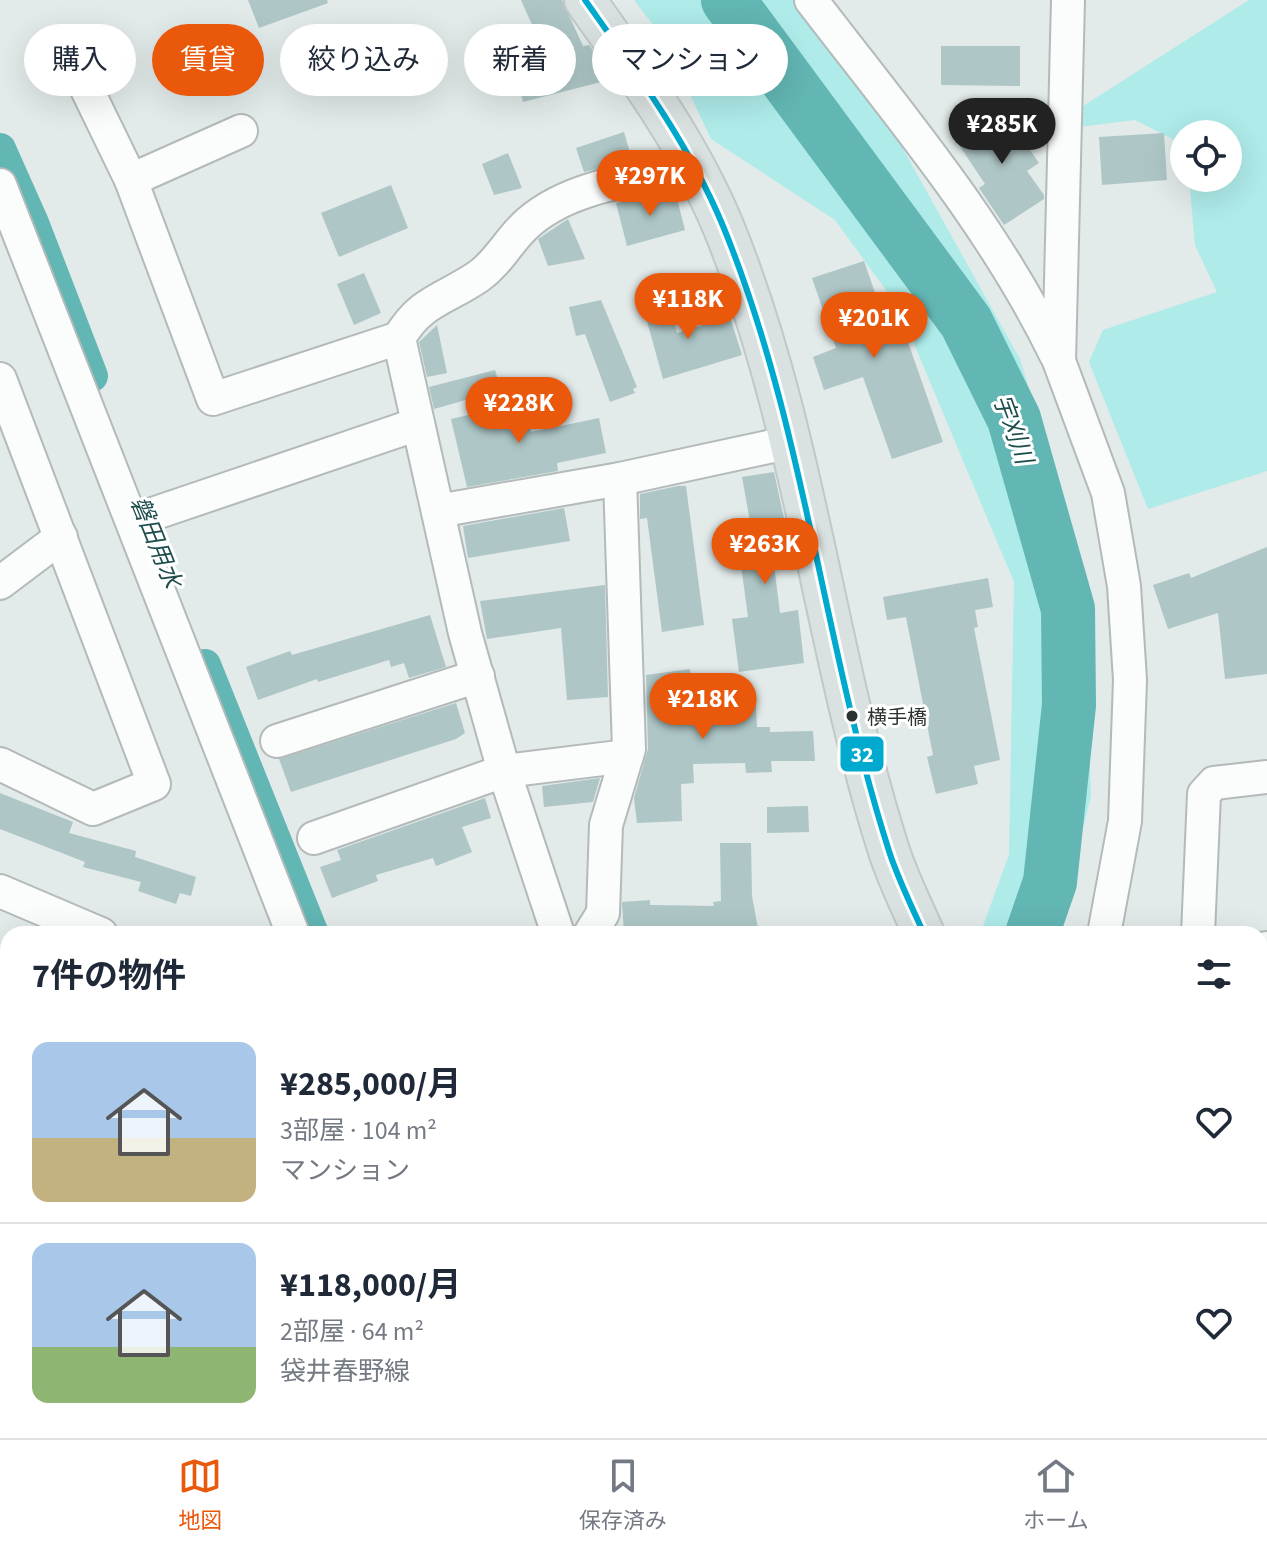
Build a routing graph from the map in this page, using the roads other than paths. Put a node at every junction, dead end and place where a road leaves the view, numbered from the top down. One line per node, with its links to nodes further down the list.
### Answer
1 (585, 0): 6 (main road)
2 (811, 0): 10 (street)
3 (1068, 0): 10 (street)
4 (90, 96): 7 (street)
5 (241, 131): 7 (street)
6 (695, 168): 9 (street); 13 (main road)
7 (131, 180): 9 (street)
8 (0, 185): 16 (street)
9 (399, 338): 12 (street)
10 (1059, 361): 32 (street)
11 (0, 379): 17 (street)
12 (418, 424): 15 (street); 16 (street)
13 (791, 442): 14 (street); 31 (main road)
14 (620, 479): 15 (street); 21 (street)
15 (438, 511): 19 (street)
16 (132, 521): 28 (street)
17 (61, 537): 18 (street); 22 (street)
18 (0, 583)
19 (478, 676): 20 (street); 23 (street)
20 (277, 741)
21 (627, 756): 23 (street); 30 (street)
22 (0, 764)
23 (504, 771): 25 (street); 29 (street)
24 (1267, 777): 33 (street)
25 (314, 838)
26 (0, 891): 27 (street)
27 (82, 926)
28 (290, 926)
29 (555, 926)
30 (595, 926)
31 (921, 926)
32 (1105, 926)
33 (1198, 926)

